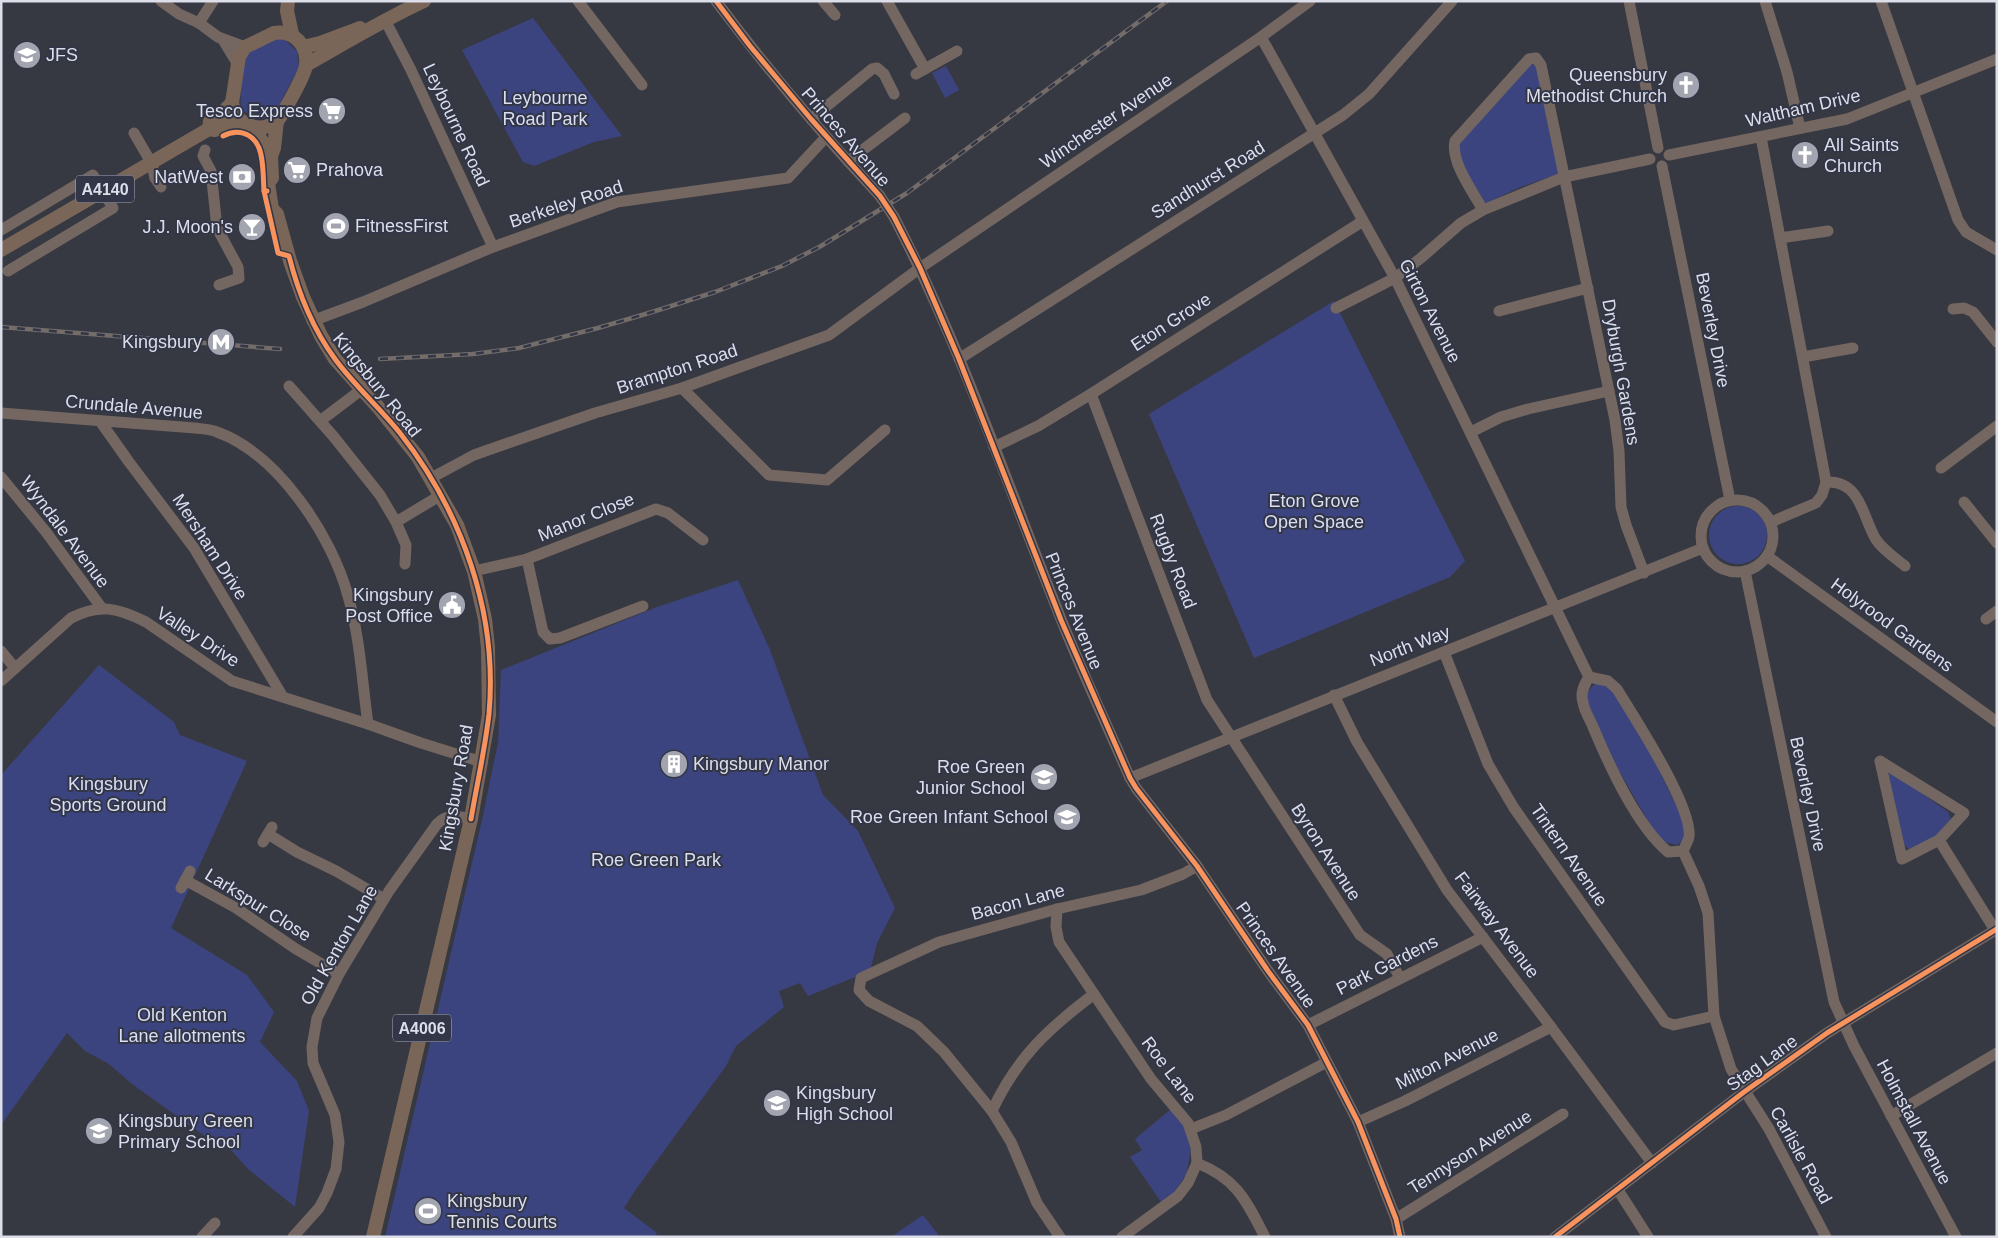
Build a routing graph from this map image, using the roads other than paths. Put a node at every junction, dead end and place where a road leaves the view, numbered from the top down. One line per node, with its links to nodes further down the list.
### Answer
1 (161, 1): 16 (street)
2 (213, 1): 16 (street)
3 (424, 1): 15 (main road)
4 (578, 1): 27 (street)
5 (716, 1): 32 (street, Princes Avenue)
6 (823, 1): 14 (street)
7 (887, 1): 23 (street)
8 (1310, 1): 19 (street, Winchester Avenue)
9 (1452, 1): 38 (street, Sandhurst Road)
10 (1628, 1): 41 (street)
11 (1765, 1): 35 (street)
12 (1881, 1): 29 (street)
13 (288, 6): 17 (main road); 18 (main road)
14 (836, 15)
15 (380, 22): 22 (main road); 26 (main road); 57 (street, Leybourne Road)
16 (199, 23): 20 (street)
17 (274, 33): 18 (main road); 21 (main road)
18 (292, 34): 22 (main road)
19 (1261, 36): 38 (street, Girton Avenue); 60 (street, Winchester Avenue)
20 (223, 40): 21 (street); 25 (street)
21 (246, 47): 25 (main road)
22 (303, 47): 26 (main road)
23 (957, 51)
24 (1997, 59): 29 (street, Waltham Drive)
25 (237, 63): 30 (main road)
26 (306, 64): 33 (main road)
27 (642, 85)
28 (894, 94): 32 (street)
29 (1913, 94): 35 (street, Waltham Drive); 59 (street)
30 (232, 103): 34 (main road); 36 (main road, A4140)
31 (905, 118): 46 (street)
32 (811, 119): 39 (street, Princes Avenue)
33 (277, 120): 34 (main road); 44 (main road, Kingsbury Road / A4006)
34 (247, 124): 36 (main road, A4140); 44 (main road)
35 (1800, 128): 40 (street, Waltham Drive)
36 (209, 129): 47 (main road, A4140)
37 (134, 133): 47 (street)
38 (1316, 133): 53 (street, Girton Avenue); 72 (street, Sandhurst Road)
39 (826, 137): 46 (street, Princes Avenue); 57 (street, Berkeley Road)
40 (1761, 137): 43 (street, Waltham Drive); 56 (street)
41 (1658, 148): 43 (street); 45 (street)
42 (205, 150): 63 (street)
43 (1669, 155): 48 (street)
44 (271, 156): 68 (main road, Kingsbury Road / A4006)
45 (1650, 159): 48 (street); 49 (street)
46 (848, 161): 60 (street, Princes Avenue, bridge)
47 (152, 164): 50 (street); 51 (main road, A4140)
48 (1662, 166): 90 (street, Beverley Drive)
49 (1564, 177): 52 (street); 52 (street, Dryburgh Gardens); 64 (street, Dryburgh Gardens)
50 (161, 187)
51 (102, 190): 54 (street); 58 (main road, A4140); 61 (street)
52 (1482, 210): 62 (street)
53 (1363, 221): 62 (street, Girton Avenue); 77 (street, Eton Grove)
54 (1, 230)
55 (1828, 231): 56 (street)
56 (1780, 238): 71 (street)
57 (493, 247): 68 (street, Berkeley Road)
58 (1, 250)
59 (1997, 250)
60 (920, 268): 72 (street, Princes Avenue); 74 (street, Brampton Road)
61 (8, 271)
62 (1395, 278): 65 (street); 83 (street, Girton Avenue)
63 (219, 285)
64 (1588, 288): 67 (street); 76 (street, Dryburgh Gardens)
65 (1336, 308)
66 (1953, 309): 69 (street)
67 (1499, 311)
68 (312, 321): 75 (main road, Kingsbury Road / A4006)
69 (1997, 342)
70 (1854, 348): 71 (street)
71 (1803, 357): 88 (street)
72 (959, 359): 84 (street, Princes Avenue)
73 (289, 386): 80 (street)
74 (682, 388): 82 (street); 87 (street, Brampton Road)
75 (361, 390): 80 (street); 87 (main road, Kingsbury Road / A4006)
76 (1609, 391): 83 (street); 103 (street, Dryburgh Gardens)
77 (1091, 394): 84 (street, Eton Grove); 118 (street, Rugby Road)
78 (1, 413): 79 (street, Crundale Avenue)
79 (100, 421): 115 (street, Mersham Drive); 117 (street, Crundale Avenue)
80 (320, 421): 92 (street)
81 (1997, 426): 85 (street)
82 (885, 430)
83 (1471, 432): 106 (street, Girton Avenue)
84 (994, 447): 120 (street, Princes Avenue)
85 (1941, 468)
86 (1, 477): 105 (street, Wyndale Avenue)
87 (432, 478): 89 (main road, Kingsbury Road / A4006)
88 (1826, 482): 93 (street); 100 (street)
89 (441, 495): 92 (street); 101 (main road, Kingsbury Road / A4006)
90 (1730, 500): 93 (street); 96 (street)
91 (1964, 502): 95 (street)
92 (396, 522): 99 (street)
93 (1771, 522): 97 (street)
94 (703, 540): 98 (street, Manor Close)
95 (1997, 543)
96 (1704, 548): 102 (street); 103 (street, North Way)
97 (1767, 556): 102 (street); 116 (street, Holyrood Gardens)
98 (527, 559): 101 (street, Manor Close); 104 (street)
99 (405, 564)
100 (1905, 566)
101 (474, 571): 119 (main road, Kingsbury Road / A4006)
102 (1745, 571): 135 (street, Beverley Drive)
103 (1644, 573): 106 (street, North Way)
104 (643, 606)
105 (101, 608): 111 (street, Valley Drive); 115 (street, Valley Drive)
106 (1555, 608): 110 (street, North Way); 112 (street, Girton Avenue)
107 (1997, 611): 108 (street)
108 (1986, 619)
109 (1, 651): 111 (street)
110 (1444, 652): 114 (street, North Way); 134 (street, Tintern Avenue)
111 (15, 668): 113 (street, Valley Drive)
112 (1589, 677): 124 (street); 124 (street)
113 (1, 681)
114 (1334, 695): 118 (street, North Way); 130 (street, Fairway Avenue)
115 (283, 697): 117 (street, Valley Drive)
116 (1997, 722)
117 (368, 724): 119 (street, Valley Drive)
118 (1229, 737): 120 (street, North Way); 132 (street, Byron Avenue)
119 (482, 762): 121 (main road, Kingsbury Road / A4006)
120 (1130, 778): 125 (street, Princes Avenue)
121 (471, 819): 127 (street, Old Kenton Lane); 153 (main road, Kingsbury Road / A4006)
122 (268, 834): 127 (street)
123 (1939, 840): 123 (street); 129 (street)
124 (1683, 851): 134 (street, Carlisle Road)
125 (1197, 866): 128 (street, Bacon Lane); 136 (street, Princes Avenue)
126 (185, 880): 131 (street, Larkspur Close)
127 (384, 899): 131 (street, Old Kenton Lane)
128 (1057, 909): 133 (street, Roe Lane); 141 (street, Bacon Lane)
129 (1996, 929): 135 (street, Stag Lane)
130 (1483, 937): 132 (street, Park Gardens); 137 (street, Fairway Avenue)
131 (339, 974): 152 (street, Old Kenton Lane)
132 (1400, 978): 136 (street, Park Gardens)
133 (1094, 994): 141 (street); 145 (street, Roe Lane)
134 (1714, 1016): 140 (street, Carlisle Road)
135 (1842, 1023): 140 (street, Stag Lane); 143 (street, Holmstall Avenue)
136 (1308, 1025): 139 (street, Princes Avenue)
137 (1551, 1026): 144 (street, Milton Avenue); 147 (street, Fairway Avenue)
138 (1997, 1053): 143 (street)
139 (1327, 1062): 144 (street, Princes Avenue); 145 (street)
140 (1744, 1092): 147 (street, Stag Lane); 160 (street, Carlisle Road)
141 (992, 1111): 154 (street)
142 (1563, 1114): 149 (street, Tennyson Avenue)
143 (1891, 1116): 161 (street, Holmstall Avenue)
144 (1358, 1122): 149 (street, Princes Avenue)
145 (1192, 1129): 146 (street, Roe Lane)
146 (1197, 1162): 155 (street); 156 (street)
147 (1652, 1164): 148 (street, Stag Lane)
148 (1618, 1190): 158 (street, Stag Lane); 159 (street)
149 (1396, 1218): 157 (street, Princes Avenue)
150 (214, 1223): 151 (street)
151 (202, 1237)
152 (294, 1237)
153 (373, 1237)
154 (1060, 1237)
155 (1122, 1237)
156 (1264, 1237)
157 (1400, 1237)
158 (1556, 1237)
159 (1648, 1237)
160 (1826, 1237)
161 (1956, 1237)

